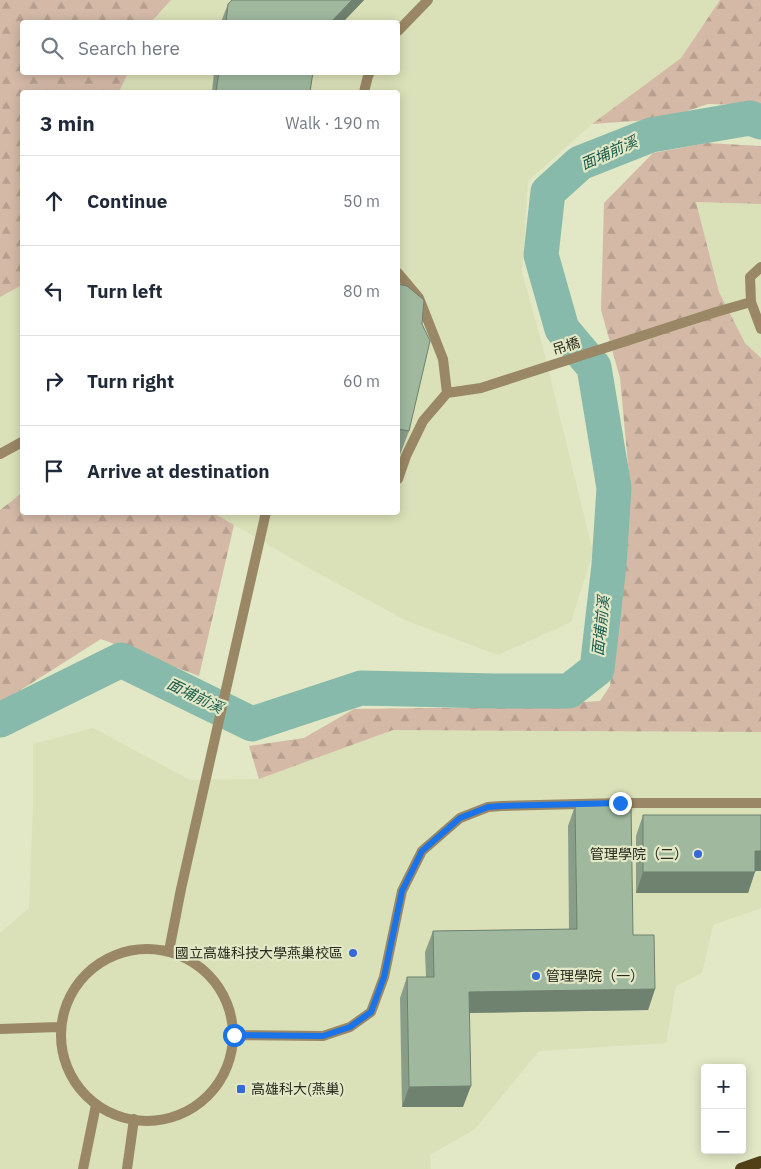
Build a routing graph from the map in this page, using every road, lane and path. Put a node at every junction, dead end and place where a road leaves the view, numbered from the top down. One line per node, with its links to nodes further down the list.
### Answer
1 (428, 0): 2 (street)
2 (400, 29)
3 (368, 75): 4 (street)
4 (364, 90)
5 (761, 267): 7 (street)
6 (400, 275): 9 (street)
7 (751, 302): 8 (street); 9 (street, 吊橋)
8 (761, 329)
9 (447, 393): 12 (street)
10 (20, 443): 11 (street)
11 (0, 454)
12 (400, 473)
13 (265, 515): 15 (street)
14 (761, 803): 18 (street)
15 (169, 951): 16 (street); 18 (street)
16 (58, 1027): 17 (street); 19 (street)
17 (0, 1029)
18 (234, 1035): 20 (street)
19 (96, 1105): 20 (street); 22 (street)
20 (134, 1119): 23 (street)
21 (761, 1162): 24 (main road)
22 (84, 1169)
23 (127, 1169)
24 (741, 1169)

